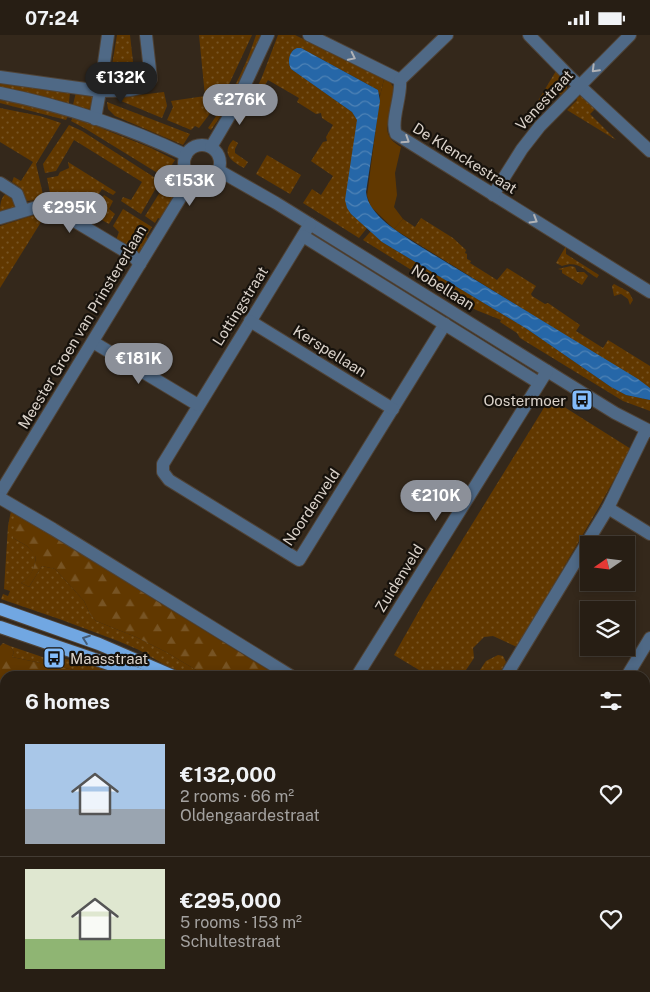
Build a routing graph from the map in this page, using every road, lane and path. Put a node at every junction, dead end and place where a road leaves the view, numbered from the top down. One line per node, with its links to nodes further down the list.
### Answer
1 (108, 35): 11 (street)
2 (146, 35): 11 (street)
3 (268, 35): 14 (street)
4 (309, 35): 9 (street, one-way to 9)
5 (447, 35): 9 (street)
6 (528, 35): 10 (street)
7 (630, 35): 10 (street, Venestraat, one-way to 10)
8 (0, 77): 11 (street)
9 (400, 80): 20 (street, De Klenckestraat, one-way to 20)
10 (580, 85): 15 (street); 20 (street, Venestraat)
11 (100, 91): 13 (street)
12 (0, 93): 13 (street)
13 (96, 119): 16 (street)
14 (212, 147): 16 (street); 17 (street)
15 (650, 151)
16 (186, 155): 18 (street)
17 (218, 170): 18 (street); 23 (street, Nobellaan)
18 (192, 177): 25 (street, Meester Groen van Prinstererlaan)
19 (0, 183): 21 (street)
20 (493, 195): 26 (street, De Klenckestraat, one-way to 26)
21 (23, 210): 22 (street); 25 (street)
22 (0, 218)
23 (310, 224): 24 (street, Lottingstraat); 30 (street, Nobellaan)
24 (303, 236): 27 (street, Lottingstraat); 28 (street, Nobellaan)
25 (140, 264): 29 (street, Meester Groen van Prinstererlaan)
26 (650, 292)
27 (250, 321): 32 (street, Lottingstraat); 33 (street, Kerspellaan)
28 (445, 325): 31 (street, Nobellaan); 33 (street, Noordenveld)
29 (93, 342): 32 (street); 35 (street, Meester Groen van Prinstererlaan)
30 (547, 371): 31 (street, Zuidenveld); 34 (street, Nobellaan)
31 (539, 383): 45 (street, Zuidenveld)
32 (198, 405): 33 (street, Noordenveld)
33 (393, 409)
34 (648, 430): 37 (street)
35 (0, 493)
36 (0, 498): 44 (street)
37 (608, 507): 38 (street); 46 (street)
38 (650, 534)
39 (0, 609): 43 (main road, one-way to 39)
40 (0, 627): 42 (main road)
41 (650, 638): 47 (street)
42 (129, 671)
43 (162, 671)
44 (283, 671)
45 (360, 671)
46 (509, 671)
47 (629, 671)

